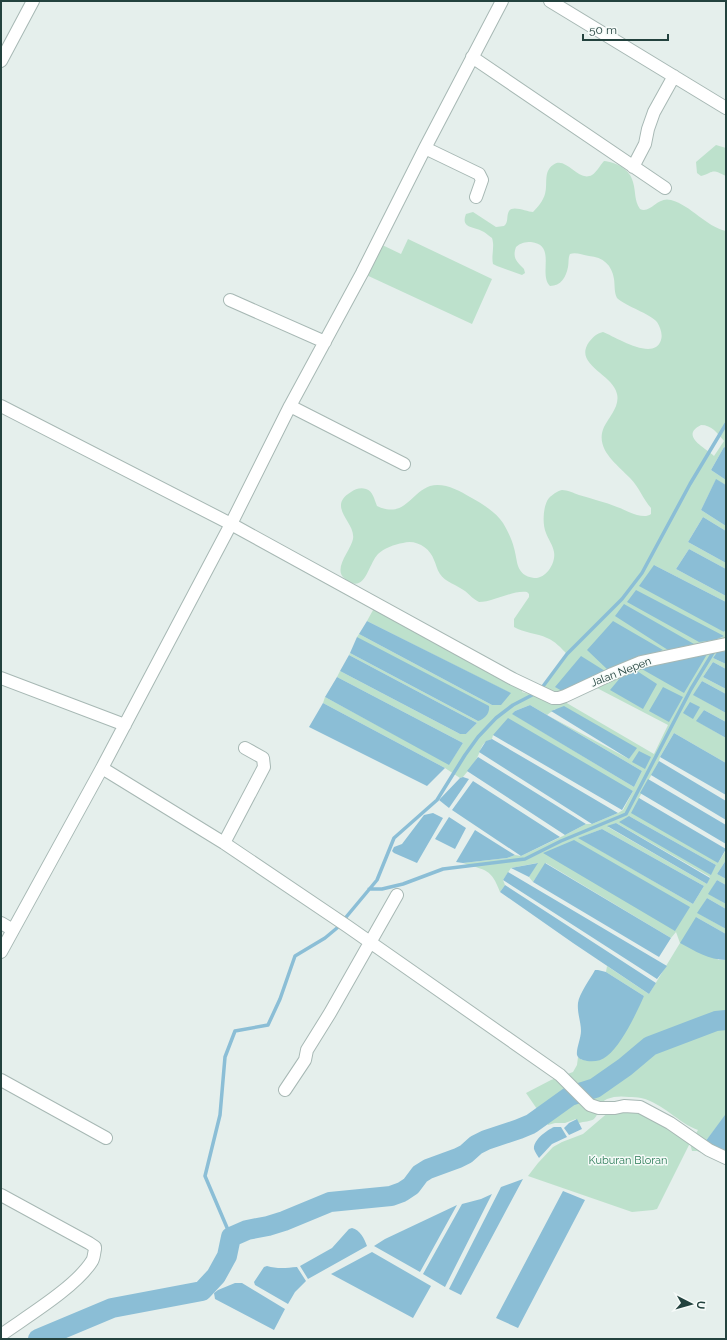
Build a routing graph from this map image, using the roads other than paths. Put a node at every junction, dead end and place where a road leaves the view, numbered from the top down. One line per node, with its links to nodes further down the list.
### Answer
1 (33, 1): 5 (street)
2 (502, 1): 4 (street)
3 (550, 1): 6 (street)
4 (472, 57): 8 (street); 9 (street)
5 (1, 61)
6 (674, 76): 7 (street); 9 (street)
7 (726, 108)
8 (425, 148): 11 (street); 13 (street)
9 (633, 167): 10 (street)
10 (665, 188)
11 (476, 197)
12 (230, 300): 13 (street)
13 (325, 342): 15 (street)
14 (1, 406): 17 (street)
15 (290, 406): 16 (street); 17 (street)
16 (404, 464)
17 (231, 524): 18 (street, Jalan Nepen); 20 (street)
18 (726, 644)
19 (1, 678): 20 (street)
20 (125, 725): 22 (street)
21 (245, 748): 23 (street)
22 (102, 768): 23 (street); 26 (street)
23 (224, 843): 27 (street)
24 (397, 895): 27 (street)
25 (1, 923): 26 (street)
26 (13, 930): 28 (street)
27 (370, 942): 30 (street); 32 (street)
28 (1, 952)
29 (1, 1080): 31 (street)
30 (285, 1090)
31 (106, 1138)
32 (726, 1158)
33 (1, 1195): 34 (street)
34 (1, 1335)

